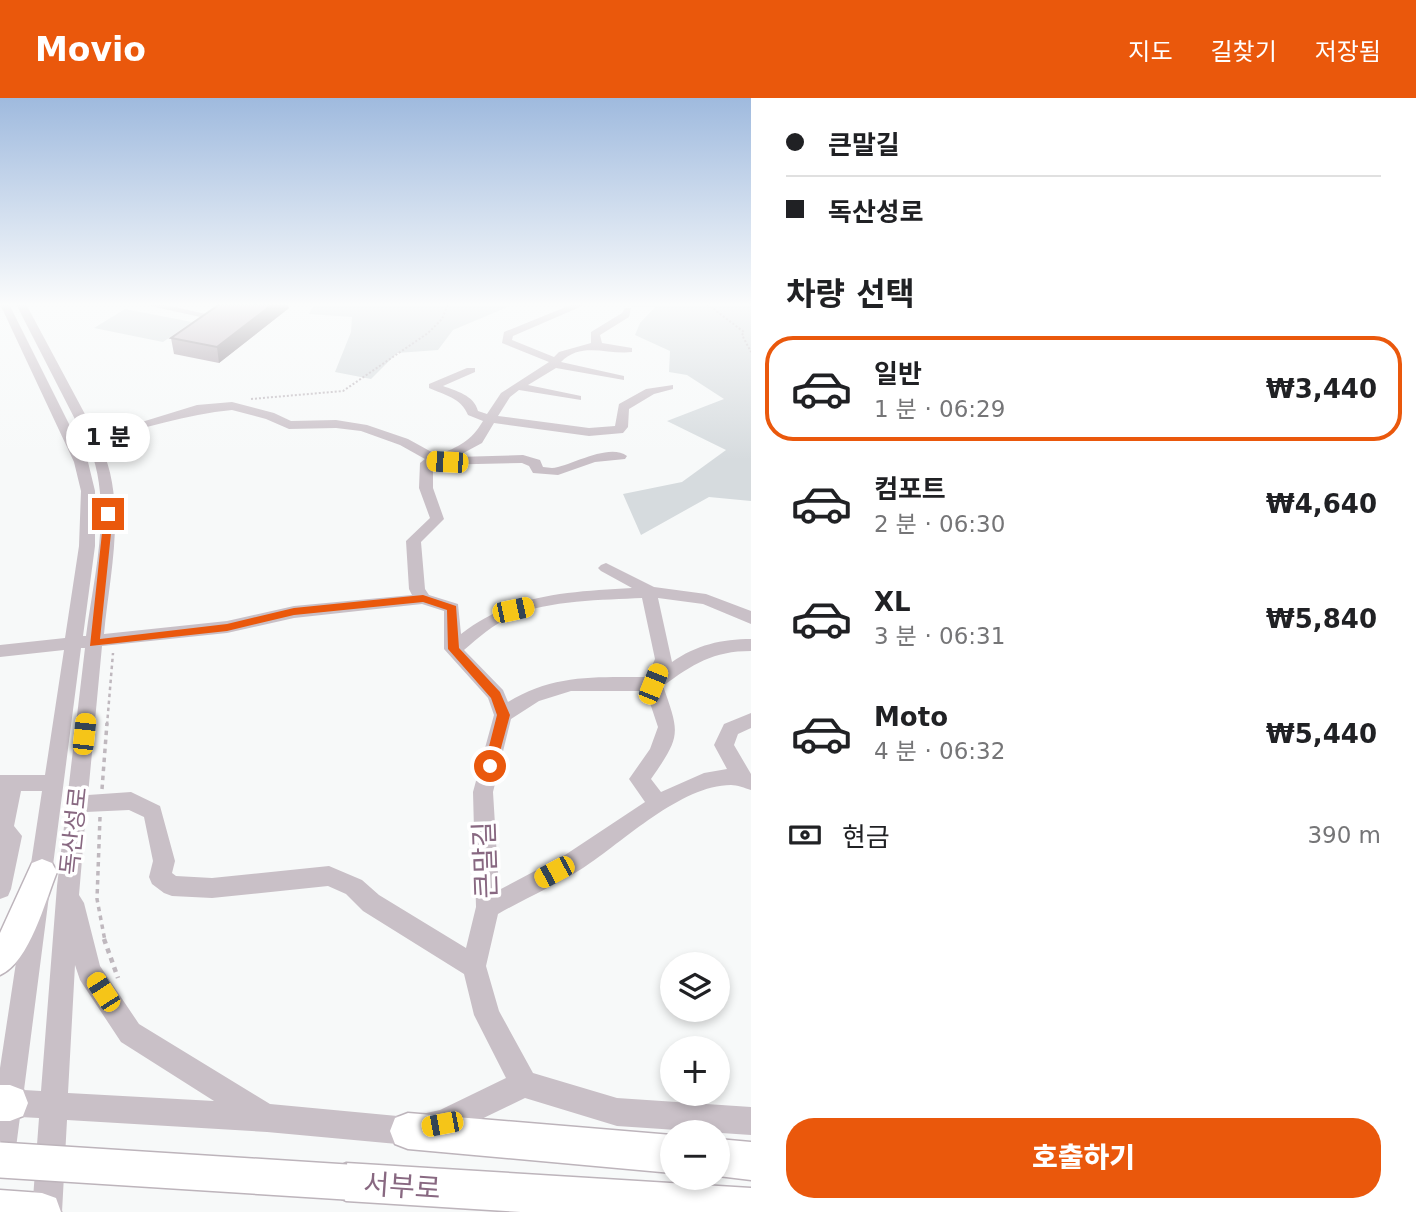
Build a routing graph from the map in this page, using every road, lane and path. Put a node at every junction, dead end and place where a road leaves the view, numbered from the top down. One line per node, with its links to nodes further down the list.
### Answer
1 (30, 356): 15 (street, 독산성로)
2 (49, 356): 14 (street, 독산성로)
3 (394, 356): 12 (path)
4 (539, 356): 6 (street)
5 (561, 356): 6 (street)
6 (554, 363): 8 (street); 9 (street)
7 (471, 370): 13 (street)
8 (620, 378)
9 (518, 386): 11 (street); 13 (street)
10 (669, 387): 13 (street)
11 (577, 398)
12 (234, 407): 14 (street); 17 (street)
13 (489, 420): 17 (street)
14 (91, 435): 15 (street); 22 (street, 독산성로)
15 (73, 440): 22 (street, 독산성로)
16 (620, 456): 17 (street)
17 (433, 460): 20 (street)
18 (606, 568): 19 (street)
19 (648, 590): 21 (street); 24 (street); 26 (street)
20 (423, 599): 22 (street); 24 (street)
21 (751, 618)
22 (84, 644): 25 (street); 31 (street, 독산성로); 32 (street, 독산성로)
23 (751, 645): 26 (street)
24 (453, 649): 27 (street)
25 (0, 651)
26 (653, 684): 27 (street); 33 (street)
27 (503, 715): 36 (street, 큰말길)
28 (751, 720): 29 (street)
29 (746, 778): 33 (street)
30 (7, 783): 31 (street); 35 (street)
31 (55, 783): 34 (street, 독산성로)
32 (77, 804): 34 (street, 독산성로); 38 (street)
33 (658, 804): 36 (street)
34 (55, 879): 37 (main road); 40 (street, 독산성로); 41 (street, 독산성로); 42 (street)
35 (0, 889)
36 (488, 907): 38 (street, 큰말길)
37 (0, 959)
38 (474, 965): 39 (street, 큰말길)
39 (524, 1084): 43 (street); 44 (street)
40 (5, 1103): 41 (street); 47 (street, 독산성로)
41 (52, 1106): 42 (street); 51 (street, 독산성로)
42 (267, 1118): 44 (street)
43 (751, 1121)
44 (408, 1131): 45 (main road)
45 (660, 1153)
46 (730, 1159): 48 (main road)
47 (0, 1161): 49 (main road, 서부로, bridge)
48 (751, 1161)
49 (751, 1207)
50 (0, 1209): 51 (main road)
51 (44, 1212)

